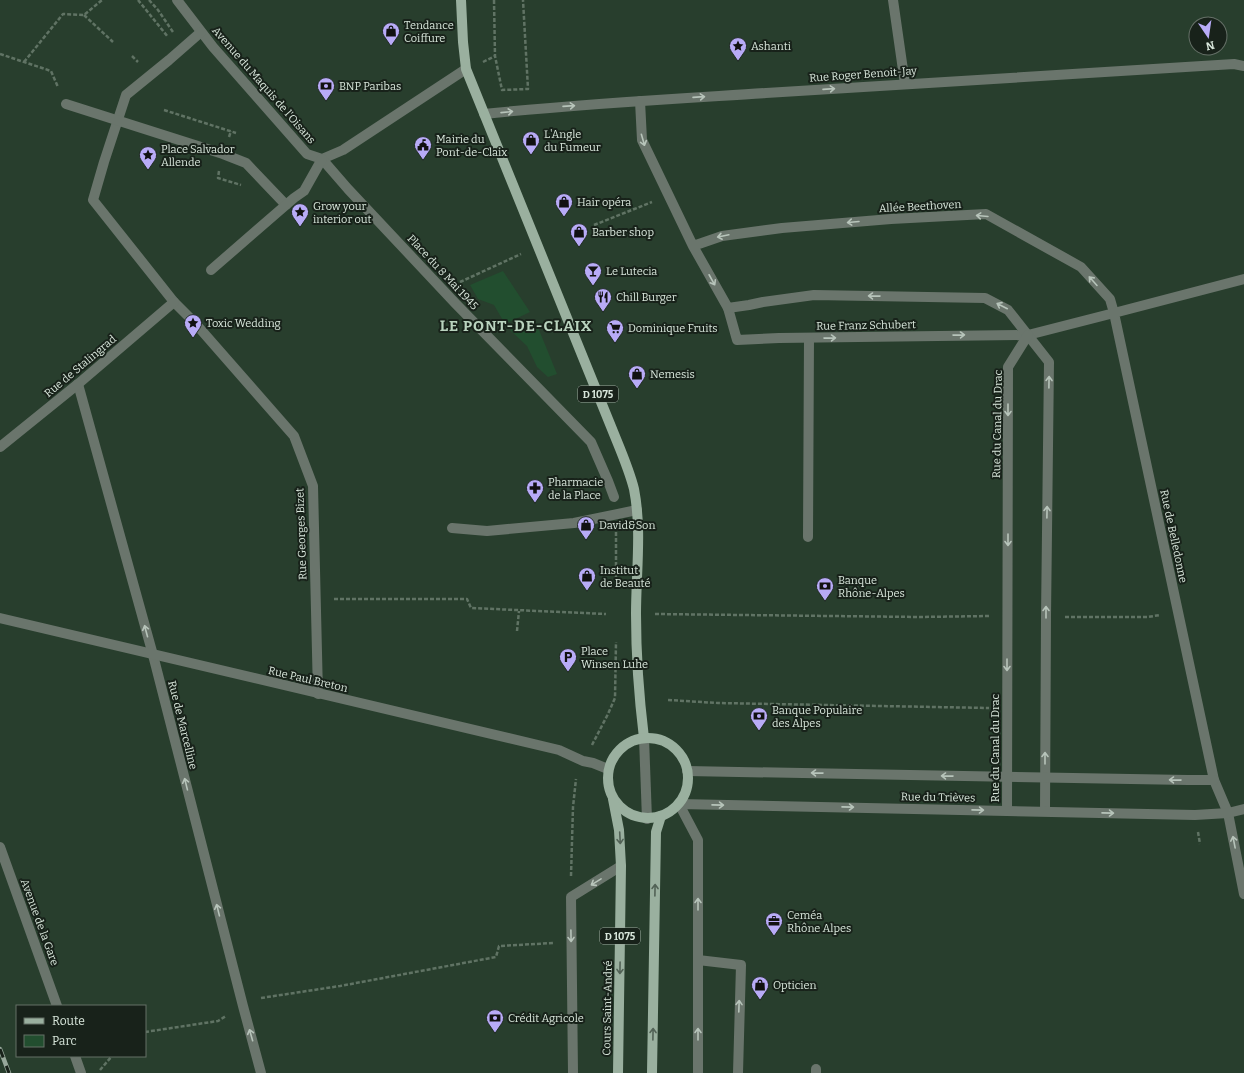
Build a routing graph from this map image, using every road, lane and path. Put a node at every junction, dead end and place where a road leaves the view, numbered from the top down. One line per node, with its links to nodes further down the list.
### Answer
1 (102, 0): 8 (path)
2 (138, 0): 12 (path)
3 (177, 0): 9 (street, Avenue du Maquis de l'Oisans)
4 (461, 0): 15 (main road, D 1075)
5 (494, 0): 6 (path)
6 (523, 0)
7 (893, 0): 16 (street)
8 (84, 15): 10 (path); 13 (path)
9 (201, 32): 12 (street); 23 (street, Avenue du Maquis de l'Oisans)
10 (113, 42)
11 (0, 54): 13 (path)
12 (169, 60): 21 (street)
13 (24, 62): 18 (path)
14 (1244, 66): 16 (street, Rue Roger Benoit-Jay)
15 (466, 68): 20 (main road, D 1075); 23 (street)
16 (905, 84): 17 (street, Rue Roger Benoit-Jay, one-way to 16)
17 (640, 101): 20 (street, Rue Roger Benoit-Jay, one-way to 17); 24 (street, Rue Franz Schubert, one-way to 24)
18 (66, 104): 21 (street)
19 (164, 110): 22 (path)
20 (484, 114): 40 (main road, D 1075)
21 (118, 121): 25 (street); 32 (street)
22 (236, 133)
23 (322, 159): 25 (street); 31 (street, Place du 8 Mai 1945)
24 (669, 195): 26 (path); 27 (street, Rue Franz Schubert)
25 (286, 205): 29 (street)
26 (594, 225)
27 (693, 246): 33 (street, Rue Franz Schubert, one-way to 33); 34 (street, Allée Beethoven, one-way to 27)
28 (525, 252): 31 (path)
29 (211, 270)
30 (1244, 279): 34 (street)
31 (443, 290): 39 (street, Place du 8 Mai 1945)
32 (174, 302): 37 (street, Rue de Stalingrad); 43 (street, Rue Georges Bizet)
33 (728, 308): 35 (street, one-way to 33); 36 (street, Rue Franz Schubert)
34 (1114, 312): 35 (street, Rue Franz Schubert); 45 (street, Rue de Belledonne)
35 (1028, 335): 36 (street, Rue Franz Schubert, one-way to 35); 48 (street, Rue du Canal du Drac, one-way to 48); 49 (street, one-way to 35)
36 (809, 338): 42 (street)
37 (78, 384): 38 (street, Rue de Stalingrad); 52 (street, Rue de Marcelline, one-way to 37)
38 (0, 447)
39 (614, 497)
40 (636, 510): 41 (street); 57 (main road, D 1075)
41 (452, 528)
42 (808, 537)
43 (316, 599): 44 (path); 53 (street, Rue Georges Bizet)
44 (519, 611): 46 (path); 51 (path)
45 (1178, 612): 49 (path); 63 (street, Rue de Belledonne)
46 (606, 614)
47 (650, 614): 48 (path)
48 (1007, 616): 56 (street, Rue du Canal du Drac, one-way to 56)
49 (1046, 617): 62 (street, one-way to 49)
50 (0, 618): 52 (street, Rue Paul Breton)
51 (517, 631)
52 (153, 655): 53 (street, Rue Paul Breton); 79 (street, Rue de Marcelline, one-way to 52)
53 (318, 694): 58 (street, Rue Paul Breton)
54 (615, 698): 58 (path)
55 (668, 700): 56 (path)
56 (1007, 708): 61 (street, Rue du Canal du Drac)
57 (644, 738): 59 (main road); 60 (main road); 71 (street)
58 (583, 762): 59 (street, Rue Paul Breton); 75 (path)
59 (608, 768): 64 (main road, Cours Saint-André)
60 (687, 771): 61 (street, Rue du Trièves, one-way to 60); 65 (main road)
61 (1007, 777): 62 (street, Rue du Trièves); 67 (street, Rue du Canal du Drac)
62 (1045, 778): 63 (street, Rue du Trièves, one-way to 62); 68 (street)
63 (1214, 780): 69 (street, Rue de Belledonne)
64 (613, 799): 71 (main road); 73 (main road, Cours Saint-André / D 1075, one-way to 73)
65 (679, 804): 67 (street, Rue du Trièves, one-way to 67); 70 (main road); 77 (street, one-way to 65)
66 (1244, 809): 69 (street, Rue du Trièves)
67 (1007, 811): 68 (street, Rue du Trièves)
68 (1045, 811): 69 (street, Rue du Trièves, one-way to 69)
69 (1228, 813): 74 (street, Rue de Belledonne, one-way to 69)
70 (661, 816): 71 (main road); 88 (main road, D 1075, one-way to 70)
71 (647, 819)
72 (0, 847): 78 (street, Avenue de la Gare)
73 (621, 866): 75 (street, one-way to 75); 87 (main road, Cours Saint-André / D 1075, one-way to 87)
74 (1244, 894)
75 (571, 897): 86 (street, one-way to 86)
76 (558, 943): 79 (path)
77 (698, 960): 89 (street, one-way to 77); 90 (street, one-way to 77)
78 (57, 1005)
79 (242, 1006): 80 (path); 85 (street, Rue de Marcelline, one-way to 79)
80 (146, 1032)
81 (75, 1057): 83 (street)
82 (111, 1057): 84 (path)
83 (81, 1073)
84 (97, 1073)
85 (261, 1073)
86 (573, 1073)
87 (618, 1073)
88 (652, 1073)
89 (698, 1073)
90 (738, 1073)

